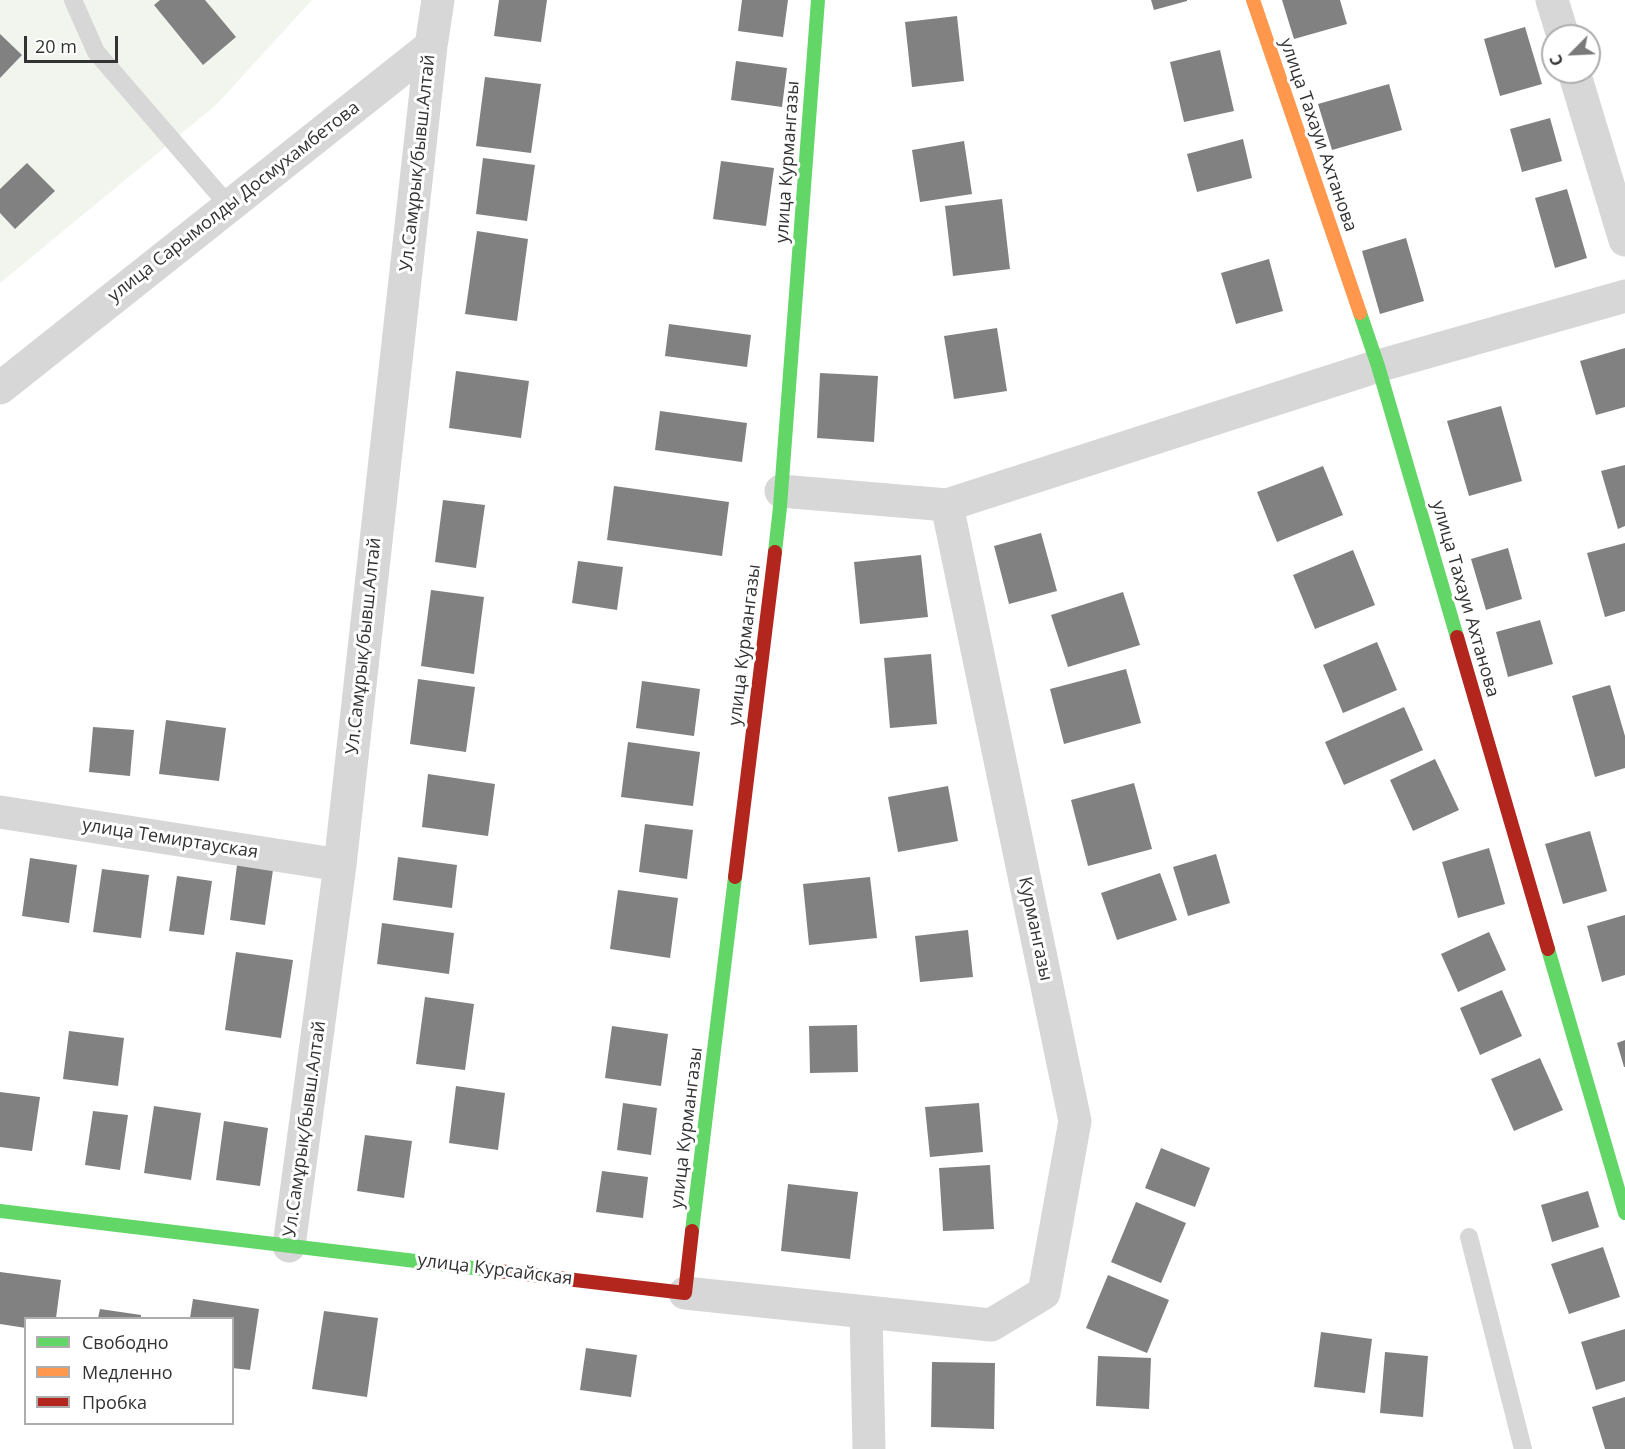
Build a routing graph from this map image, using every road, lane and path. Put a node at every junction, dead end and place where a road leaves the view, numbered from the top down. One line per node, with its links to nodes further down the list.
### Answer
1 (73, 0): 9 (lane)
2 (438, 0): 7 (street)
3 (818, 0): 14 (street, улица Курмангазы)
4 (1253, 0): 12 (street, улица Тахауи Ахтанова)
5 (1552, 0): 6 (street)
6 (1559, 24)
7 (430, 46): 9 (street, улица Сарымолды Досмухамбетова); 17 (street, Ул.Самұрық/бывш.Алтай)
8 (1578, 84): 10 (street)
9 (229, 206): 13 (street, улица Сарымолды Досмухамбетова)
10 (1625, 240)
11 (1625, 296): 12 (street)
12 (1378, 366): 15 (street); 19 (street, улица Тахауи Ахтанова)
13 (0, 388)
14 (781, 491): 15 (street); 22 (street, улица Курмангазы)
15 (946, 505): 24 (street, Курмангазы)
16 (0, 812): 17 (street, улица Темиртауская)
17 (340, 865): 21 (street, Ул.Самұрық/бывш.Алтай)
18 (0, 1211): 21 (street, улица Курсайская)
19 (1625, 1213)
20 (1469, 1237): 26 (lane)
21 (289, 1246): 22 (street, улица Курсайская)
22 (685, 1293): 23 (street, улица Курсайская)
23 (866, 1312): 24 (street, улица Курсайская); 25 (street)
24 (991, 1325)
25 (869, 1449)
26 (1523, 1449)

